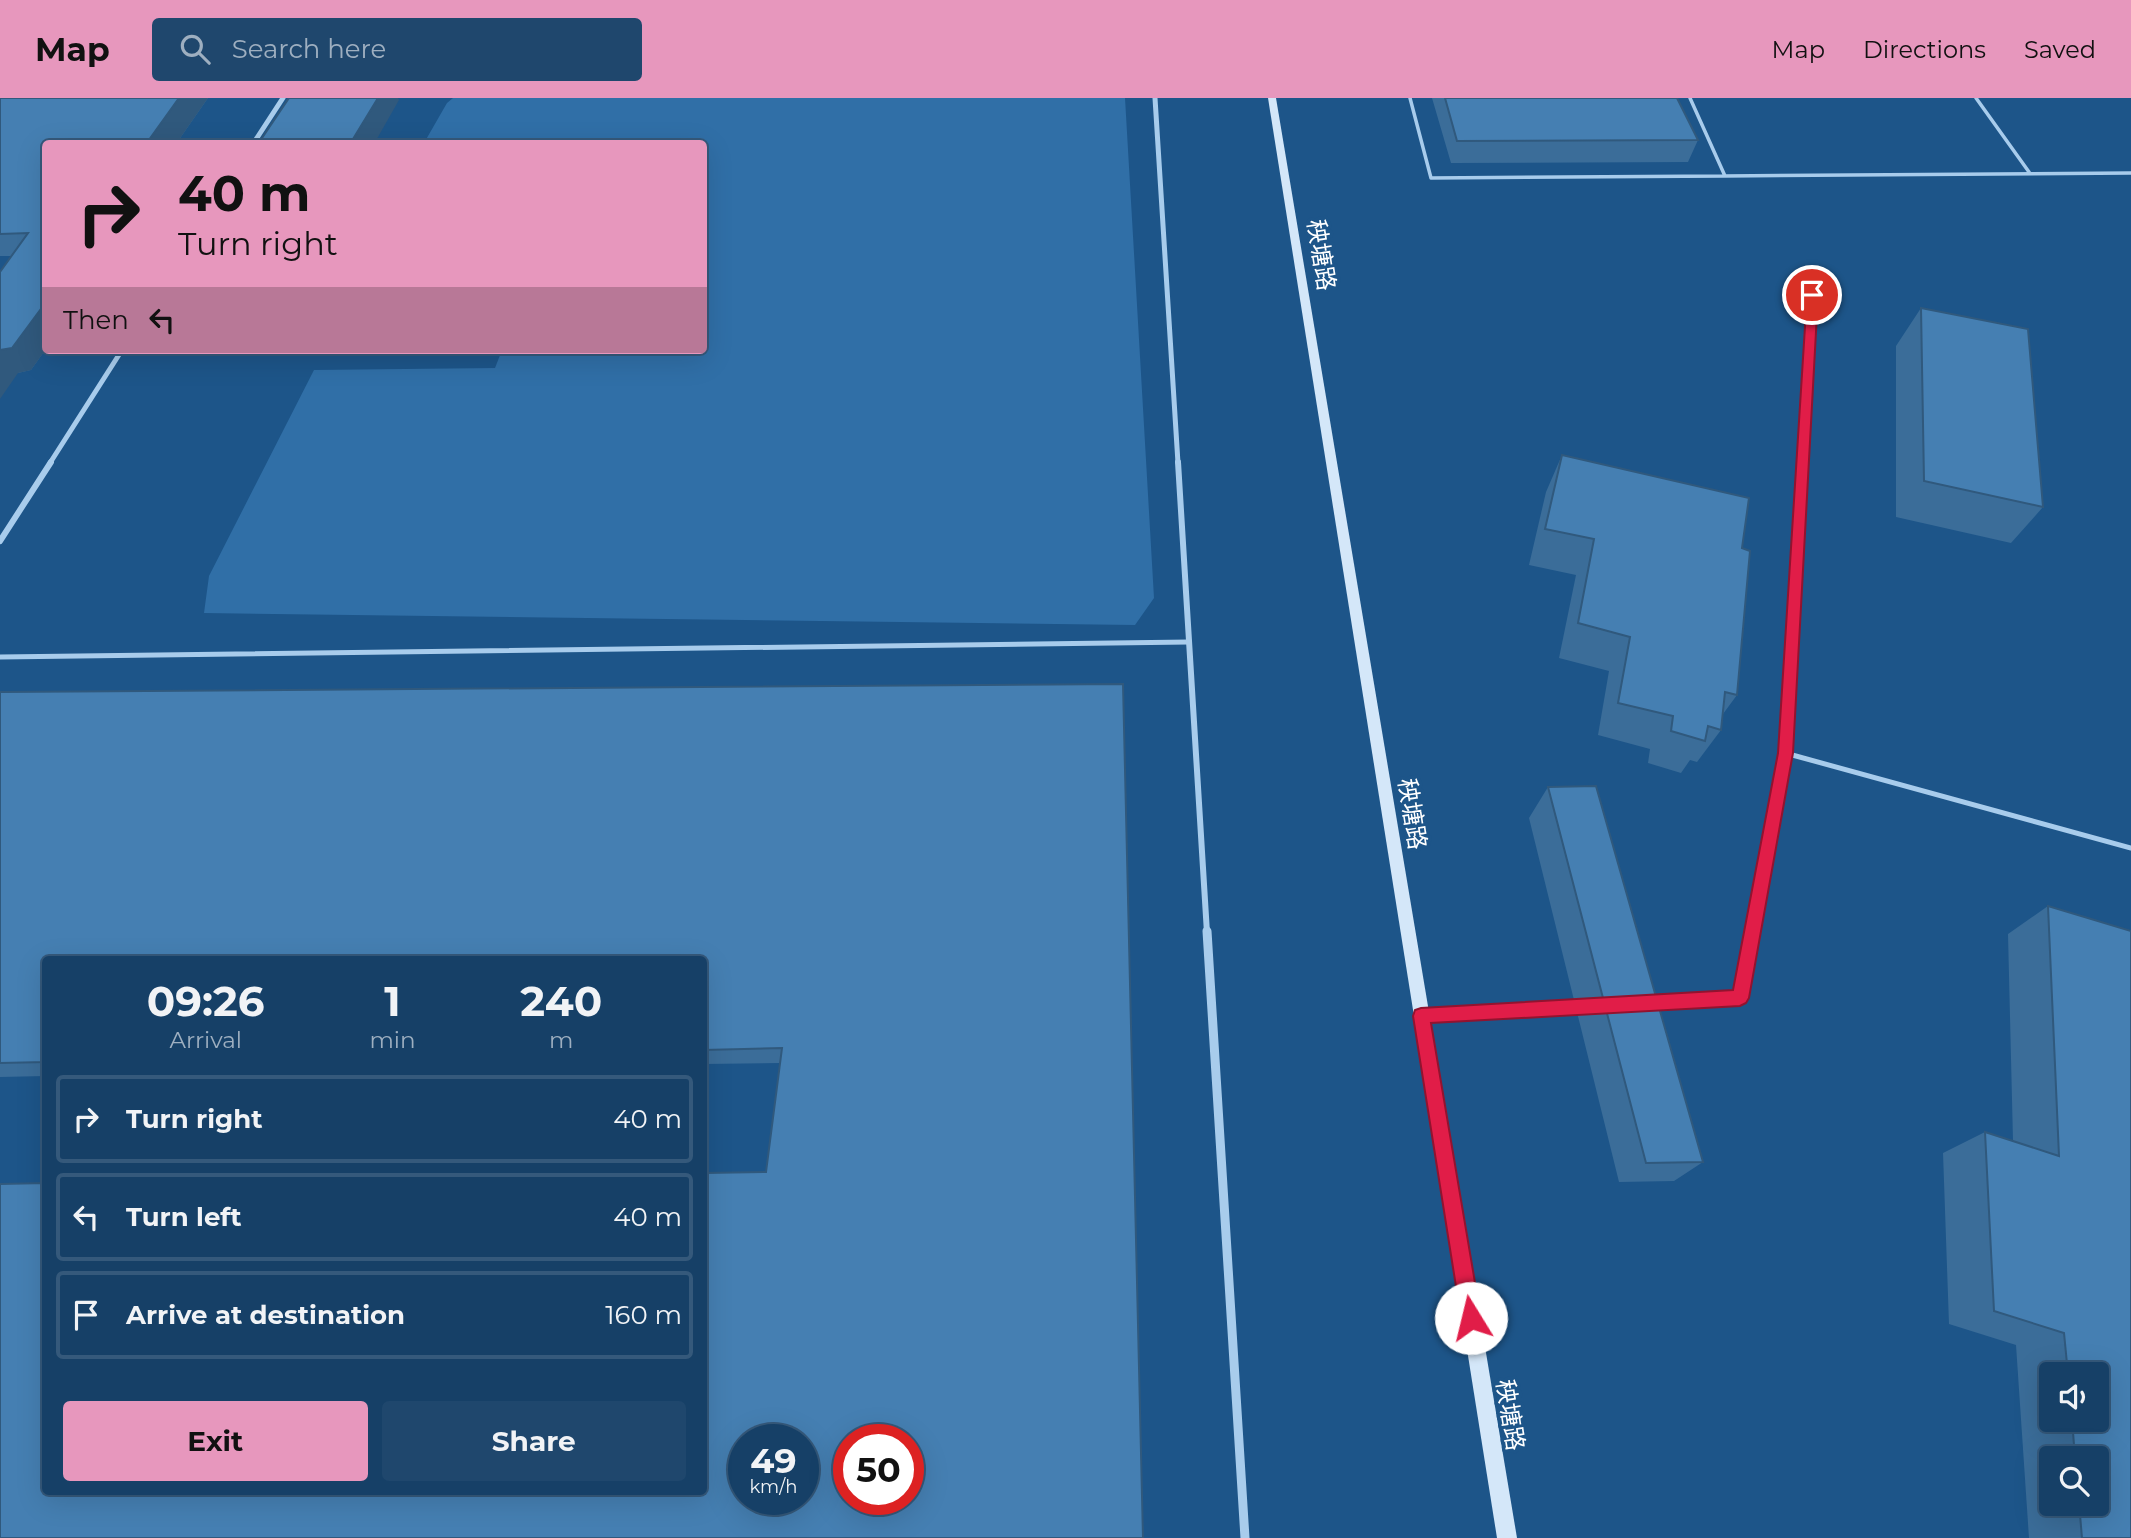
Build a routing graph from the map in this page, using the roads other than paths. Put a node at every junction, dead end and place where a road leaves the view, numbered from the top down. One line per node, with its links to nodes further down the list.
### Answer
1 (282, 98): 7 (street)
2 (1155, 98): 14 (street)
3 (1272, 98): 20 (main road, 秧塘路)
4 (1410, 98): 10 (lane)
5 (1690, 98): 10 (lane)
6 (1976, 98): 8 (lane)
7 (256, 140)
8 (2029, 172): 9 (lane); 10 (lane)
9 (2131, 173)
10 (1725, 176)
11 (1812, 295): 16 (lane)
12 (119, 354): 13 (street)
13 (0, 541)
14 (1189, 642): 15 (lane); 21 (street)
15 (0, 657)
16 (1785, 753): 17 (lane); 18 (lane)
17 (2131, 848)
18 (1643, 1003)
19 (1588, 1006): 20 (lane)
20 (1421, 1016): 22 (main road, 秧塘路)
21 (1245, 1538)
22 (1507, 1538)

